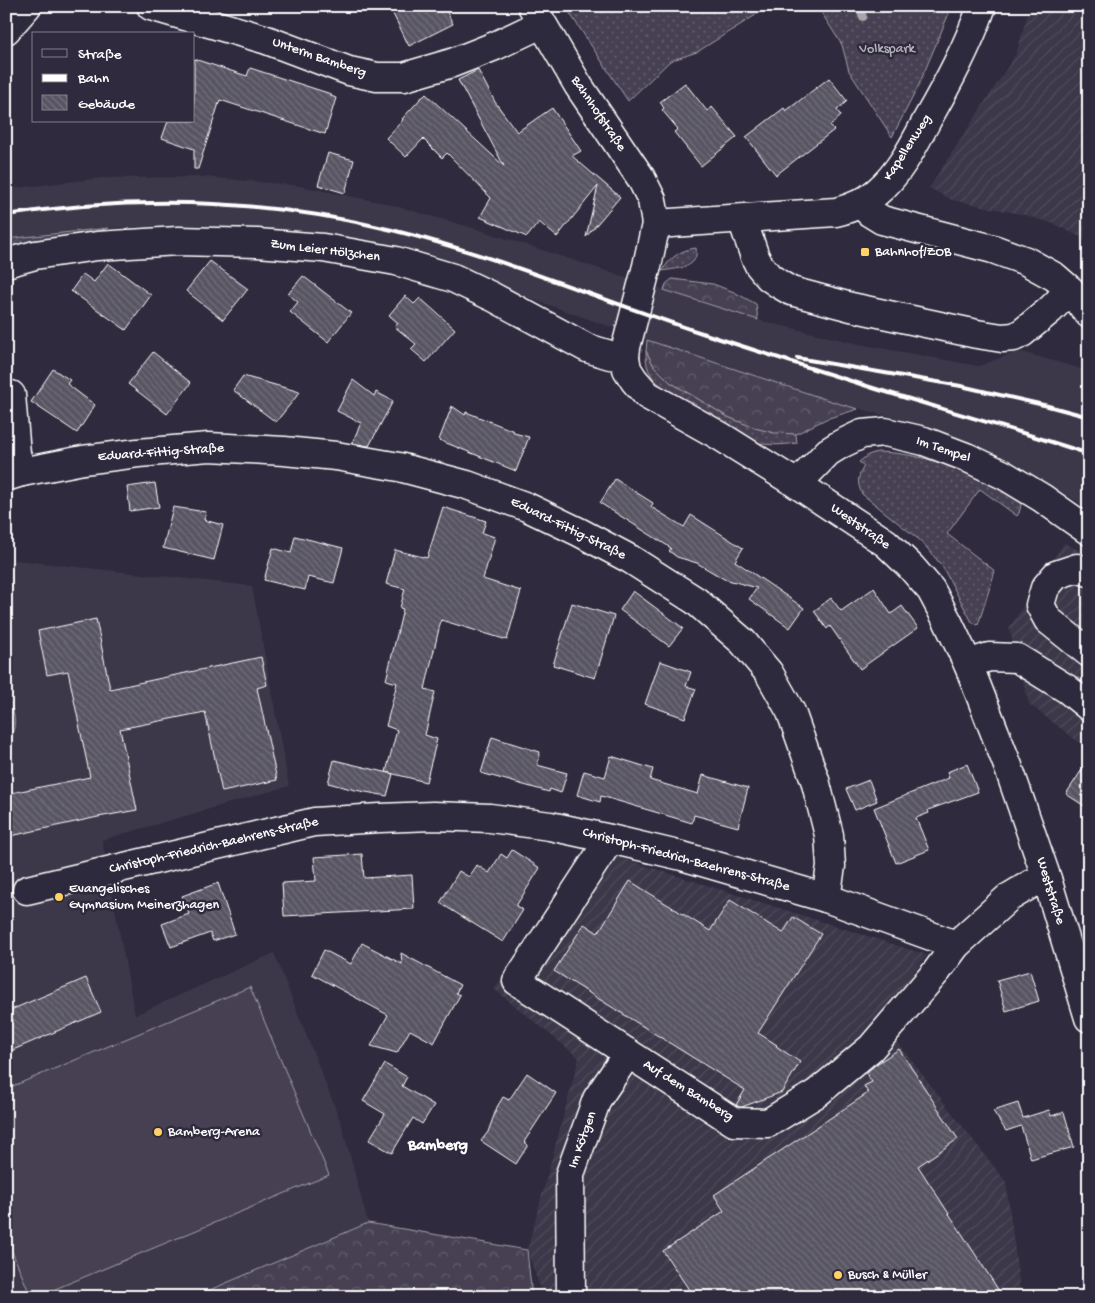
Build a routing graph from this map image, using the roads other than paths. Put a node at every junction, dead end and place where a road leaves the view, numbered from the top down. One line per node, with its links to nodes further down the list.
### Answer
1 (27, 6): 5 (street)
2 (151, 6): 4 (street, Unterm Bamberg)
3 (982, 6): 6 (street, Kapellenweg)
4 (537, 15): 8 (street, Bahnhofstraße)
5 (6, 30)
6 (862, 204): 7 (street, Kapellenweg); 10 (street)
7 (742, 218): 8 (street, Kapellenweg); 10 (street)
8 (656, 224): 12 (street)
9 (6, 263): 12 (street, Zum Leier Hölzchen)
10 (1070, 290): 11 (street)
11 (1089, 314)
12 (625, 357): 15 (street, Weststraße)
13 (12, 396): 14 (street)
14 (14, 474): 24 (street, Eduard-Fittig-Straße)
15 (797, 484): 16 (street, Im Tempel); 19 (street, Weststraße)
16 (1089, 530)
17 (1089, 572): 18 (street)
18 (1089, 653)
19 (968, 664): 20 (street); 22 (street, Weststraße)
20 (1089, 706)
21 (610, 838): 23 (street, Christoph-Friedrich-Baehrens-Straße); 24 (street, Christoph-Friedrich-Baehrens-Straße); 27 (street, Auf dem Bamberg)
22 (1047, 879): 25 (street, Auf dem Bamberg); 26 (street, Weststraße)
23 (26, 890)
24 (826, 898): 25 (street, Christoph-Friedrich-Baehrens-Straße)
25 (956, 945): 27 (street, Auf dem Bamberg)
26 (1089, 1018)
27 (628, 1053): 28 (street, Im Kötgen)
28 (571, 1297)

